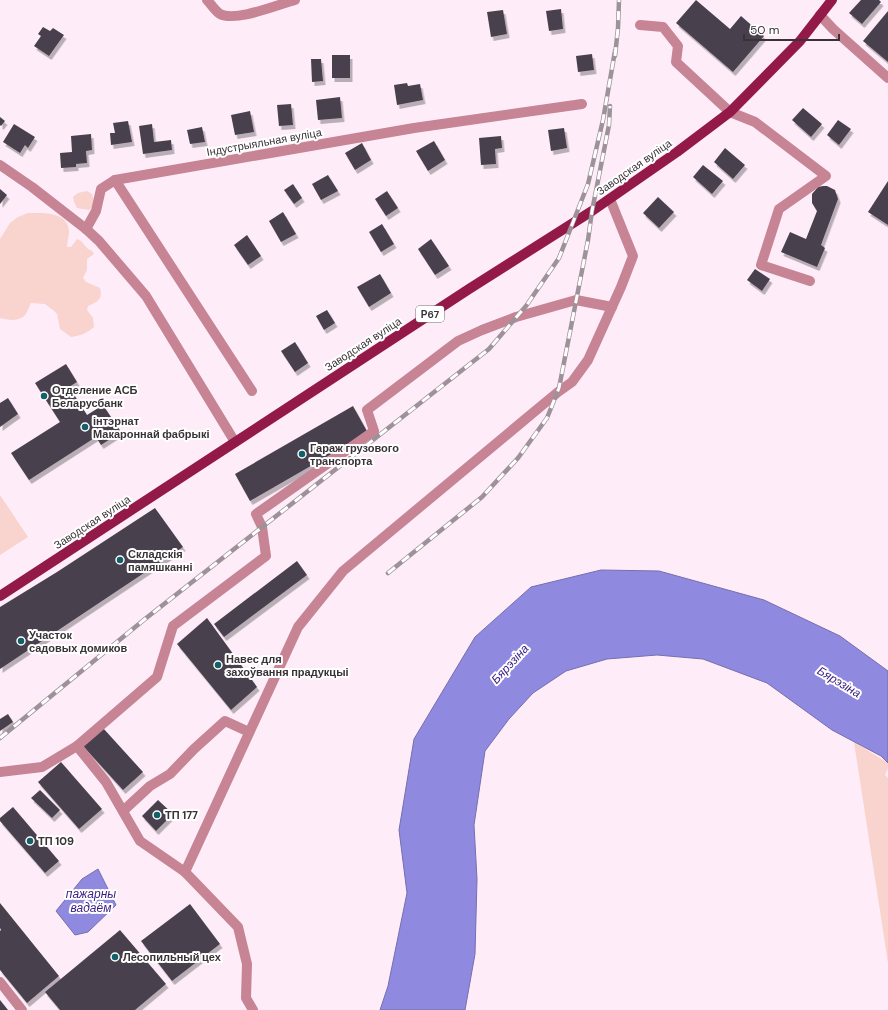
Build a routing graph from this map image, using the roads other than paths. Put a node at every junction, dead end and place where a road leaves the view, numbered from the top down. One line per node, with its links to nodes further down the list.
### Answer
1 (208, 0): 2 (street)
2 (295, 0)
3 (832, 0): 4 (main road, Заводская вуліца / Р67)
4 (820, 15): 6 (street); 8 (main road, Заводская вуліца / Р67)
5 (640, 25): 8 (street)
6 (888, 78)
7 (582, 104): 10 (street, Індустрыяльная вуліца)
8 (730, 112): 11 (main road, Заводская вуліца / Р67); 13 (street)
9 (0, 165): 12 (street)
10 (115, 180): 12 (street); 15 (street)
11 (610, 199): 14 (street); 16 (main road, Заводская вуліца / Р67)
12 (86, 229): 16 (street)
13 (810, 281)
14 (612, 307): 18 (street); 19 (street)
15 (252, 391)
16 (235, 442): 17 (main road, Заводская вуліца / Р67)
17 (0, 596)
18 (249, 732): 21 (street); 22 (street)
19 (77, 746): 20 (street); 21 (street)
20 (0, 772)
21 (123, 811): 22 (street)
22 (185, 872): 25 (street)
23 (0, 982): 24 (street)
24 (22, 1010)
25 (253, 1010)

